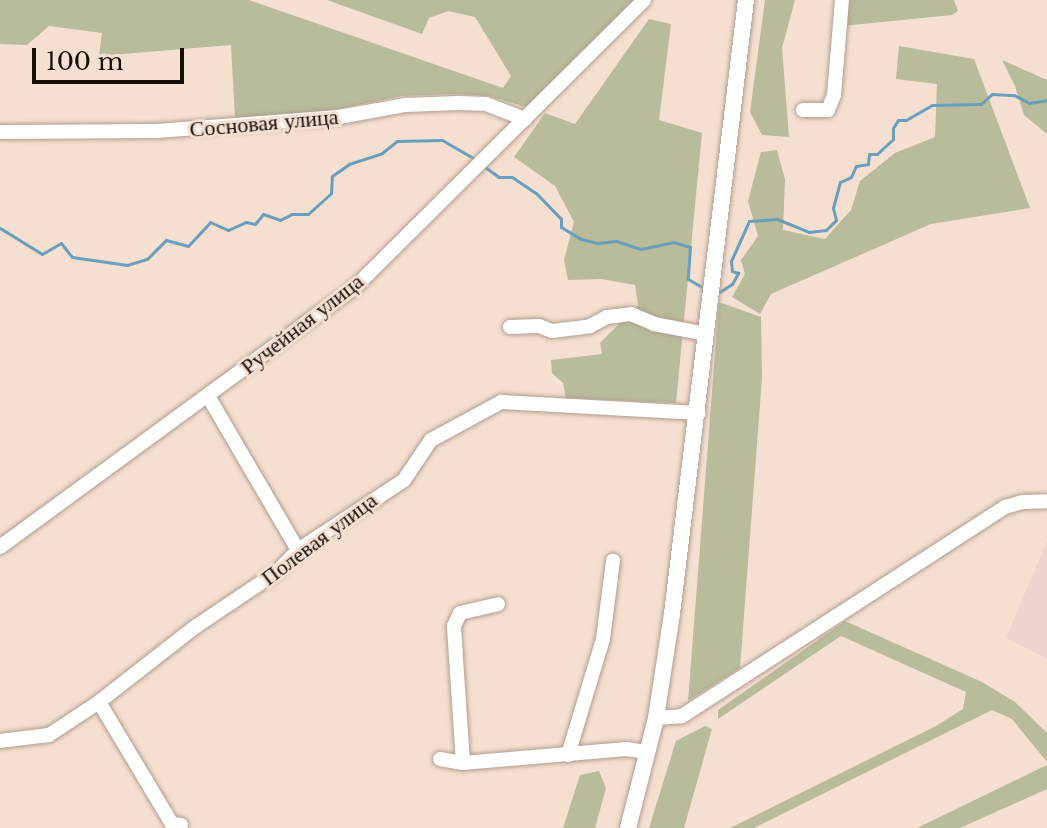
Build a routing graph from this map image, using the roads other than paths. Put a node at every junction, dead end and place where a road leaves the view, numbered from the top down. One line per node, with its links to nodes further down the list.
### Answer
1 (644, 0): 5 (street, Ручейная улица)
2 (746, 0): 8 (main road)
3 (842, 0): 4 (street)
4 (803, 110)
5 (525, 119): 6 (street, Сосновая улица); 9 (street, Ручейная улица)
6 (0, 132)
7 (510, 327): 8 (street)
8 (707, 334): 10 (main road)
9 (208, 396): 12 (street, Ручейная улица); 13 (street)
10 (699, 413): 13 (street, Полевая улица); 17 (main road)
11 (1047, 501): 17 (street)
12 (0, 547)
13 (298, 550): 16 (street, Полевая улица)
14 (613, 561): 20 (street)
15 (498, 604): 22 (street)
16 (99, 702): 18 (street, Полевая улица); 23 (street)
17 (656, 718): 19 (main road)
18 (0, 741)
19 (648, 752): 20 (street); 24 (main road)
20 (568, 755): 22 (street)
21 (440, 759): 22 (street)
22 (463, 763)
23 (181, 825)
24 (628, 828)

